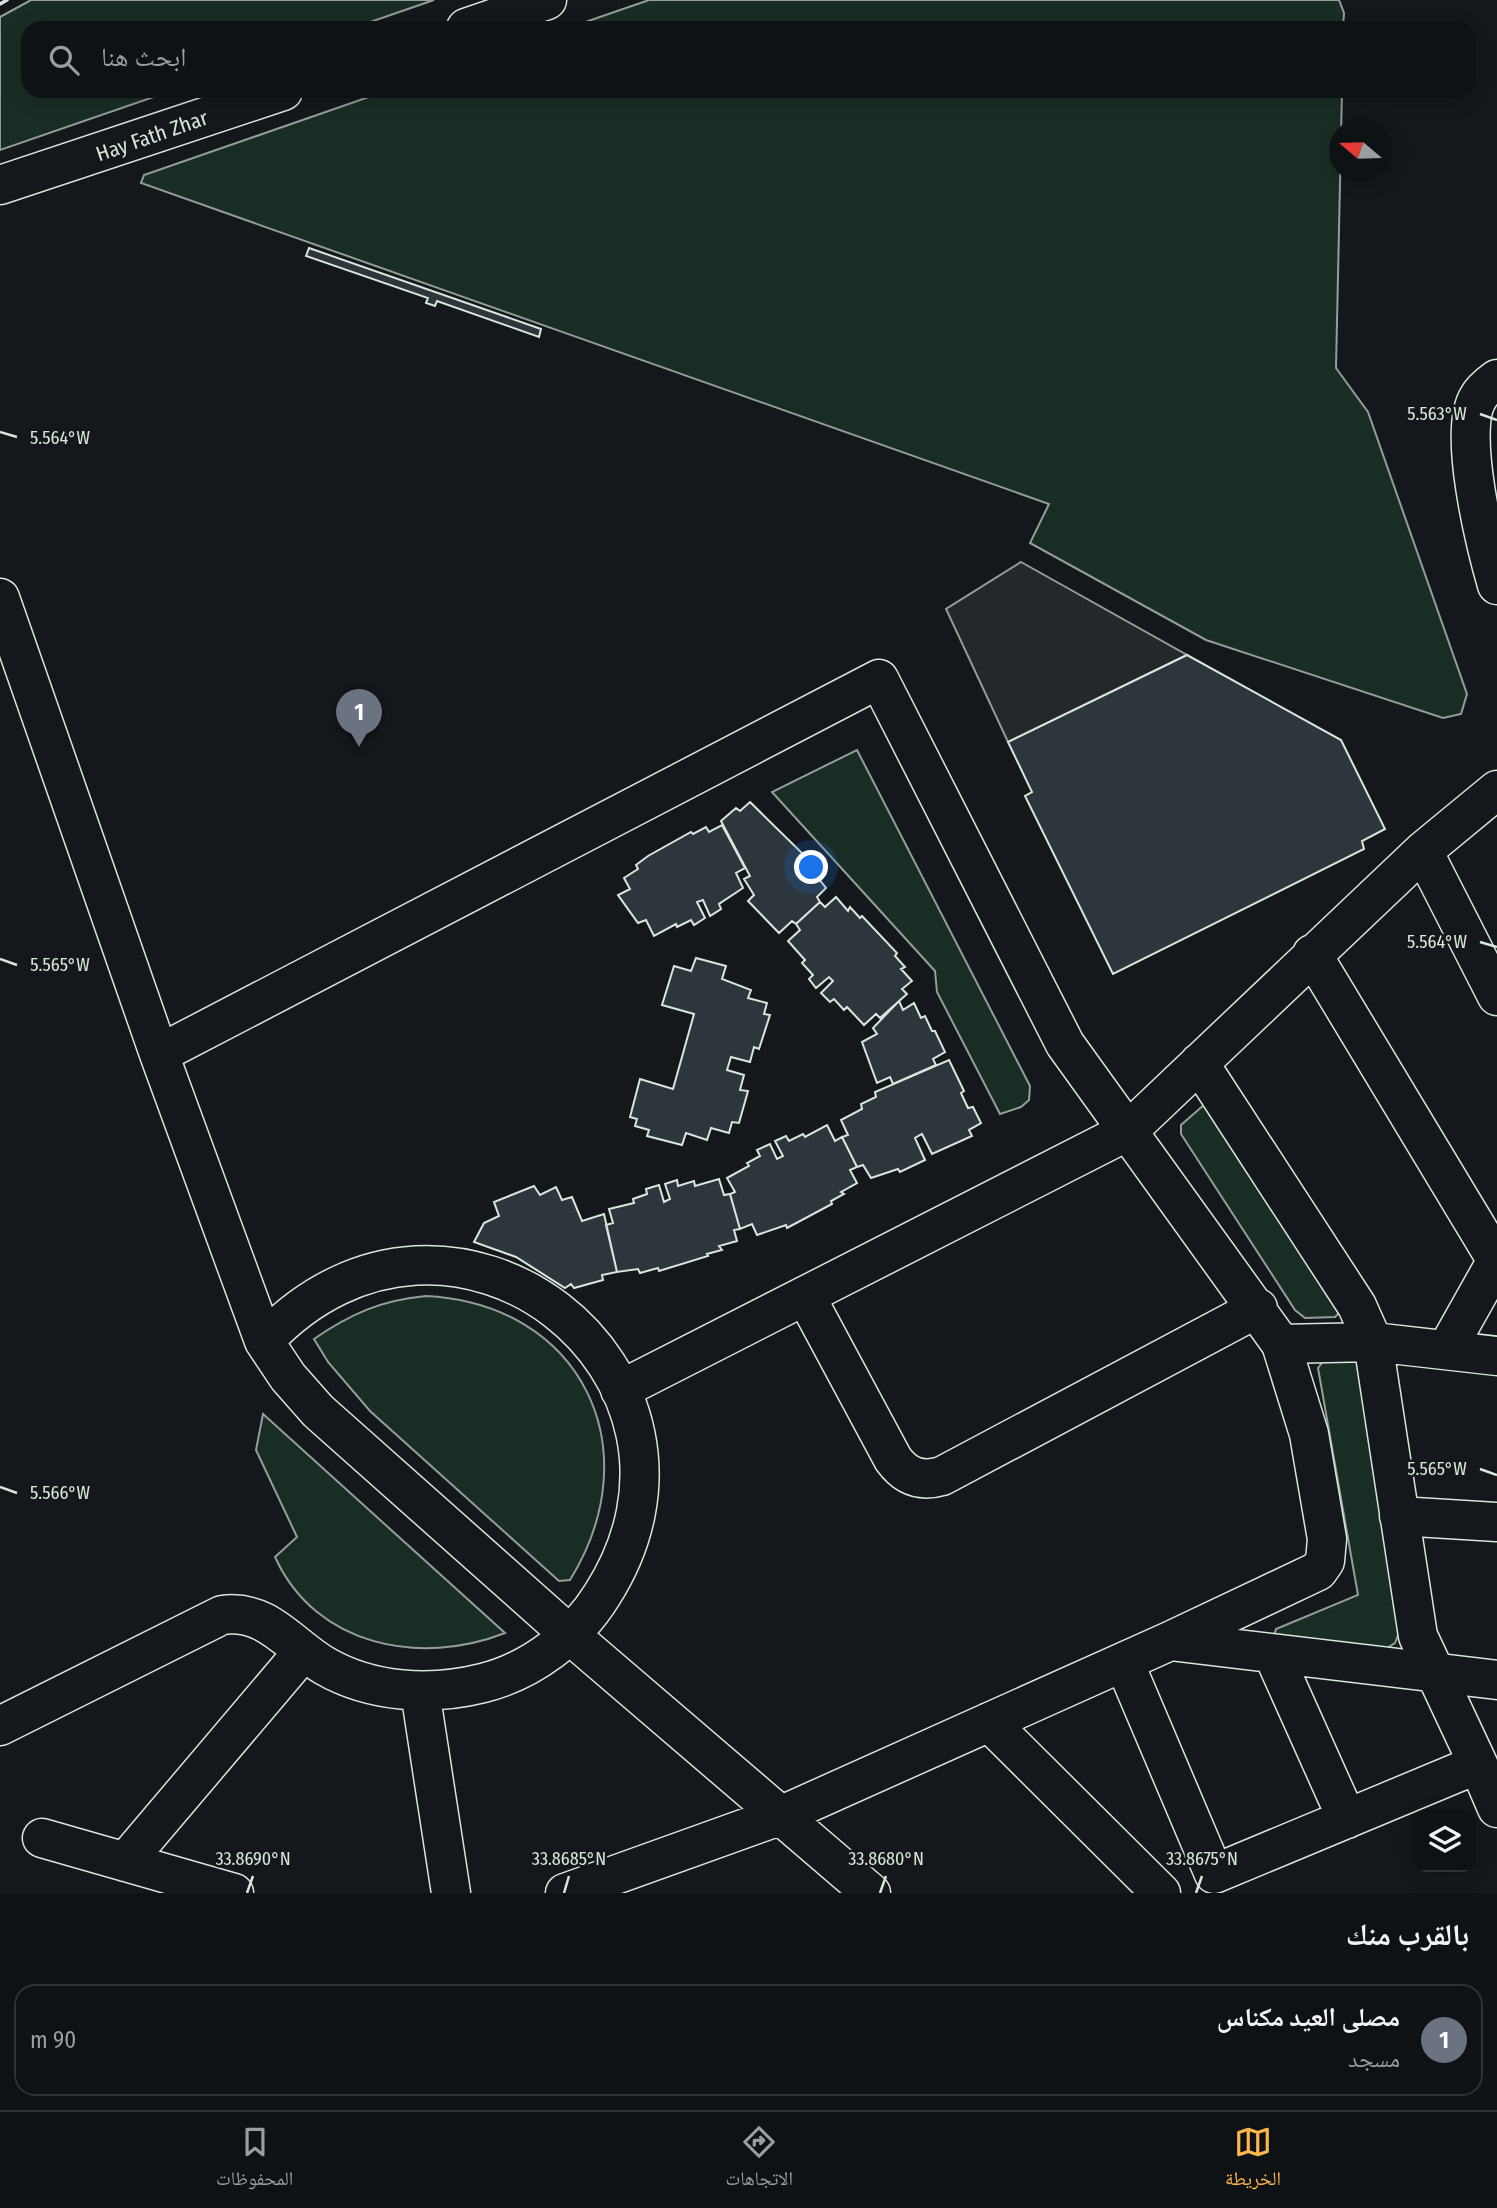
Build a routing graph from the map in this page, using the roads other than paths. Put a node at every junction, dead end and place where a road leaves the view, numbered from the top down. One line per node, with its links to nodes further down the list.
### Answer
1 (547, 0): 2 (street)
2 (486, 21)
3 (263, 98): 4 (street, Hay Fath Zhar)
4 (7, 186)
5 (1497, 379): 6 (street)
6 (1491, 542): 7 (street)
7 (1497, 585)
8 (0, 598): 13 (street)
9 (1497, 790): 10 (street)
10 (1423, 851): 11 (street); 12 (street)
11 (1312, 954): 14 (street); 16 (street)
12 (1497, 996)
13 (159, 1054): 15 (street); 19 (street)
14 (1199, 1063): 15 (street); 20 (street)
15 (1128, 1131): 17 (street); 18 (street)
16 (1497, 1260): 22 (street)
17 (806, 1297): 18 (street); 24 (street)
18 (1258, 1308): 21 (street)
19 (264, 1341): 24 (street); 27 (street)
20 (1373, 1342): 21 (street); 22 (street); 25 (street)
21 (1281, 1344): 28 (street)
22 (1447, 1349): 23 (street)
23 (1497, 1356)
24 (620, 1390): 27 (street)
25 (1399, 1516): 26 (street); 32 (street)
26 (1497, 1522)
27 (570, 1635): 34 (street); 39 (street)
28 (1170, 1641): 30 (street); 31 (street)
29 (303, 1652): 34 (street); 36 (street); 42 (street)
30 (1273, 1654): 32 (street); 40 (street)
31 (1124, 1662): 35 (street); 43 (street)
32 (1438, 1675): 33 (street); 37 (street)
33 (1497, 1680)
34 (420, 1691): 45 (street)
35 (989, 1722): 39 (street); 48 (street)
36 (0, 1726)
37 (1478, 1764): 38 (street); 40 (street)
38 (1497, 1808)
39 (782, 1815): 46 (street); 47 (street)
40 (1347, 1819): 43 (street)
41 (42, 1838): 42 (street)
42 (125, 1862): 44 (street)
43 (1218, 1884): 49 (street)
44 (234, 1893)
45 (451, 1893)
46 (565, 1893)
47 (871, 1893)
48 (1161, 1893)
49 (1173, 1893)

